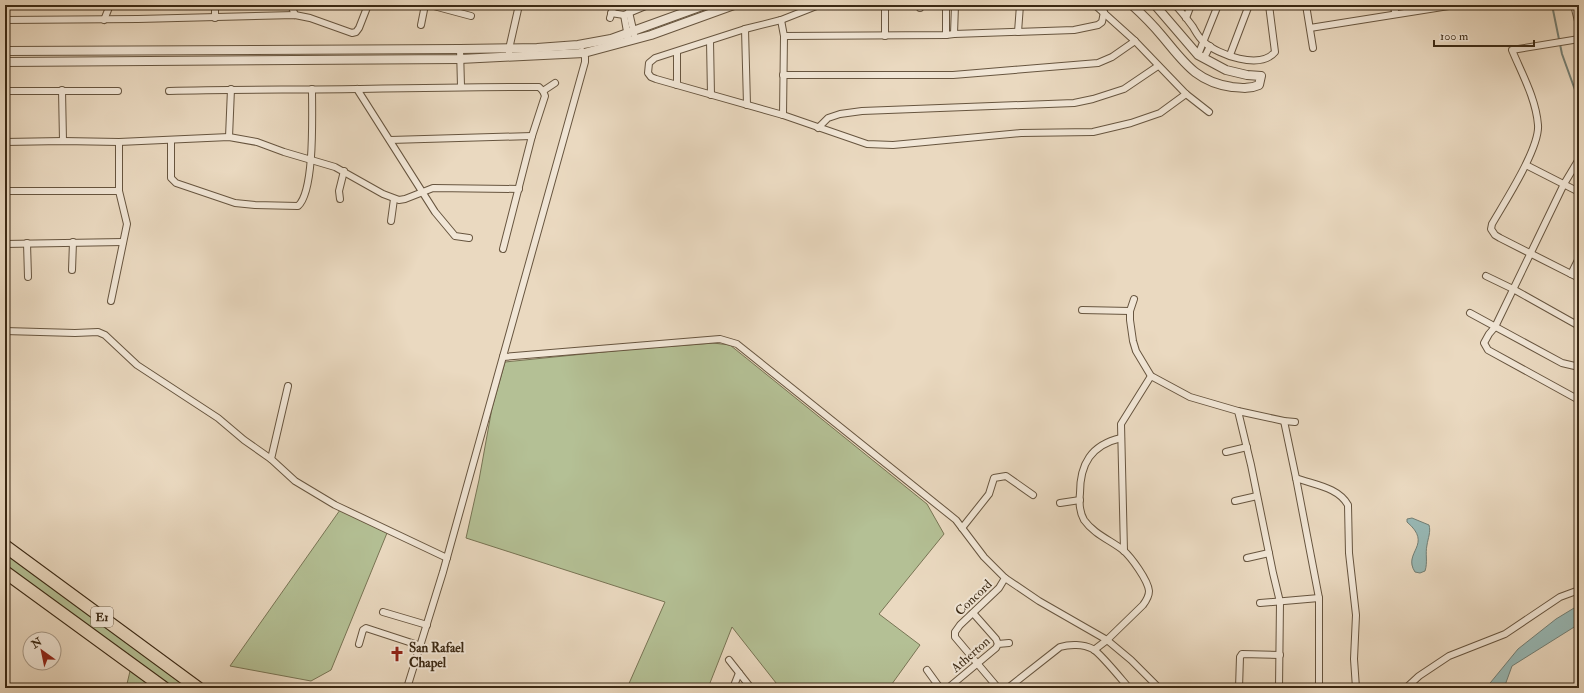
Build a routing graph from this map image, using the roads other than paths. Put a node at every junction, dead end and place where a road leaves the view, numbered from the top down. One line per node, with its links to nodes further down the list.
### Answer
1 (110, 5): 37 (street)
2 (215, 5): 34 (street)
3 (291, 5): 32 (street)
4 (368, 5): 32 (street)
5 (425, 5): 39 (street)
6 (430, 5): 33 (street)
7 (519, 5): 59 (street)
8 (614, 5): 30 (street)
9 (648, 5): 30 (street)
10 (706, 5): 46 (street)
11 (734, 5): 46 (street)
12 (819, 5): 38 (street)
13 (885, 5): 48 (street)
14 (946, 5): 45 (street)
15 (954, 5): 44 (street)
16 (1020, 5): 43 (street)
17 (1095, 5): 29 (street)
18 (1132, 5): 61 (street)
19 (1155, 5): 61 (street)
20 (1175, 5): 35 (street)
21 (1191, 5): 35 (street)
22 (1218, 5): 52 (street)
23 (1249, 5): 62 (street)
24 (1269, 5): 62 (street)
25 (1306, 5): 41 (street)
26 (1393, 5): 31 (street)
27 (1455, 5): 31 (street)
28 (1574, 5): 40 (street)
29 (1104, 12): 43 (street); 51 (street)
30 (626, 14): 46 (street)
31 (1396, 14): 41 (street)
32 (296, 15): 34 (street)
33 (471, 16)
34 (215, 18): 37 (street)
35 (1186, 18): 52 (street)
36 (5, 20): 37 (street)
37 (104, 20)
38 (781, 20): 42 (street); 47 (street)
39 (421, 25)
40 (1579, 26)
41 (1310, 28): 55 (street)
42 (745, 30): 50 (street); 80 (street)
43 (1018, 32): 44 (street)
44 (954, 34): 45 (street)
45 (946, 35): 48 (street)
46 (631, 36): 53 (street); 60 (street)
47 (784, 36): 48 (street); 66 (street)
48 (885, 36)
49 (1579, 39): 93 (street)
50 (710, 41): 58 (street); 79 (street)
51 (1135, 41): 65 (street); 66 (street)
52 (1203, 42): 54 (street); 61 (street)
53 (578, 45): 59 (street); 60 (street)
54 (1210, 46): 61 (street); 62 (street)
55 (1313, 48)
56 (460, 49): 57 (street); 59 (street); 63 (street)
57 (5, 51)
58 (677, 52): 69 (street); 69 (street)
59 (509, 53): 60 (street); 63 (street)
60 (584, 53): 126 (street)
61 (1201, 56)
62 (1230, 56)
63 (460, 59): 64 (street); 68 (street)
64 (5, 62)
65 (1158, 66): 78 (street); 83 (street)
66 (782, 75): 82 (street)
67 (555, 83): 77 (street)
68 (461, 86): 72 (street); 77 (street)
69 (678, 86): 79 (street)
70 (231, 89): 71 (street); 76 (street); 85 (street)
71 (312, 89): 72 (street); 92 (street)
72 (357, 89): 87 (street)
73 (62, 90): 74 (street); 75 (street); 88 (street)
74 (5, 91)
75 (118, 91)
76 (169, 91)
77 (543, 91): 84 (street)
78 (1186, 94): 81 (street); 83 (street)
79 (711, 95): 80 (street)
80 (747, 105): 82 (street)
81 (1209, 112)
82 (783, 115): 83 (street)
83 (818, 128)
84 (532, 136): 87 (street); 96 (street)
85 (229, 137): 86 (street); 92 (street)
86 (171, 140): 90 (street); 92 (street)
87 (390, 140): 99 (street)
88 (63, 141): 89 (street); 90 (street)
89 (5, 142)
90 (119, 142): 97 (street)
91 (1579, 159): 95 (street)
92 (311, 160): 94 (street)
93 (1526, 165): 95 (street); 110 (street)
94 (344, 171): 101 (street); 102 (street)
95 (1564, 184): 100 (street); 110 (street)
96 (519, 188): 99 (street); 109 (street)
97 (119, 190): 98 (street); 106 (street)
98 (5, 191)
99 (422, 192): 102 (street); 104 (street)
100 (1579, 192)
101 (340, 199)
102 (394, 199): 103 (street)
103 (391, 220)
104 (469, 238)
105 (73, 242): 106 (street); 107 (street); 112 (street)
106 (123, 242): 119 (street)
107 (28, 243): 108 (street); 115 (street)
108 (5, 244)
109 (503, 249)
110 (1531, 255): 113 (street); 117 (street)
111 (1579, 258): 113 (street)
112 (72, 270)
113 (1571, 274): 116 (street)
114 (1486, 276): 117 (street)
115 (28, 277)
116 (1579, 278)
117 (1513, 289): 123 (street); 124 (street)
118 (1134, 299): 121 (street)
119 (111, 301)
120 (1082, 310): 121 (street)
121 (1130, 311): 128 (street)
122 (1470, 313): 124 (street)
123 (1579, 326)
124 (1495, 327): 127 (street); 130 (street)
125 (5, 332): 137 (street)
126 (503, 357): 144 (street); 148 (street)
127 (1579, 367)
128 (1151, 376): 131 (street); 134 (street)
129 (288, 386): 137 (street)
130 (1579, 400)
131 (1238, 411): 132 (street); 135 (street)
132 (1284, 421): 133 (street); 138 (street)
133 (1295, 422)
134 (1121, 438): 141 (street); 146 (street)
135 (1247, 447): 136 (street); 140 (street)
136 (1226, 452)
137 (271, 459): 148 (street)
138 (1296, 478): 153 (street); 184 (street)
139 (1033, 495): 144 (street)
140 (1257, 496): 142 (street); 147 (street)
141 (1080, 500): 143 (street); 146 (street)
142 (1235, 501)
143 (1060, 503)
144 (962, 528): 151 (street)
145 (5, 546): 171 (highway, E1)
146 (1124, 551): 159 (street)
147 (1269, 553): 149 (street); 154 (street)
148 (447, 558): 158 (street)
149 (1247, 558)
150 (5, 572): 170 (highway, E1)
151 (1005, 578): 157 (street, Concord); 159 (street)
152 (1579, 590): 185 (street)
153 (1319, 598): 154 (street); 183 (street)
154 (1280, 602): 155 (street); 165 (street)
155 (1260, 603)
156 (383, 612): 158 (street)
157 (973, 613): 162 (street); 167 (street, Concord)
158 (427, 625): 163 (street)
159 (1107, 640): 164 (street); 180 (street)
160 (1009, 643): 162 (street, Atherton)
161 (359, 644): 163 (street)
162 (998, 644): 167 (street, Atherton)
163 (421, 646): 172 (street)
164 (1094, 650): 178 (street); 179 (street)
165 (1280, 655): 181 (street); 182 (street)
166 (729, 660): 169 (street)
167 (977, 664): 176 (street, Atherton); 177 (street, Concord)
168 (927, 670): 175 (street)
169 (739, 673): 173 (street); 174 (street)
170 (164, 688)
171 (198, 688)
172 (407, 688)
173 (733, 688)
174 (752, 688)
175 (940, 688)
176 (948, 688)
177 (998, 688)
178 (1008, 688)
179 (1129, 688)
180 (1159, 688)
181 (1239, 688)
182 (1279, 688)
183 (1319, 688)
184 (1356, 688)
185 (1406, 688)

